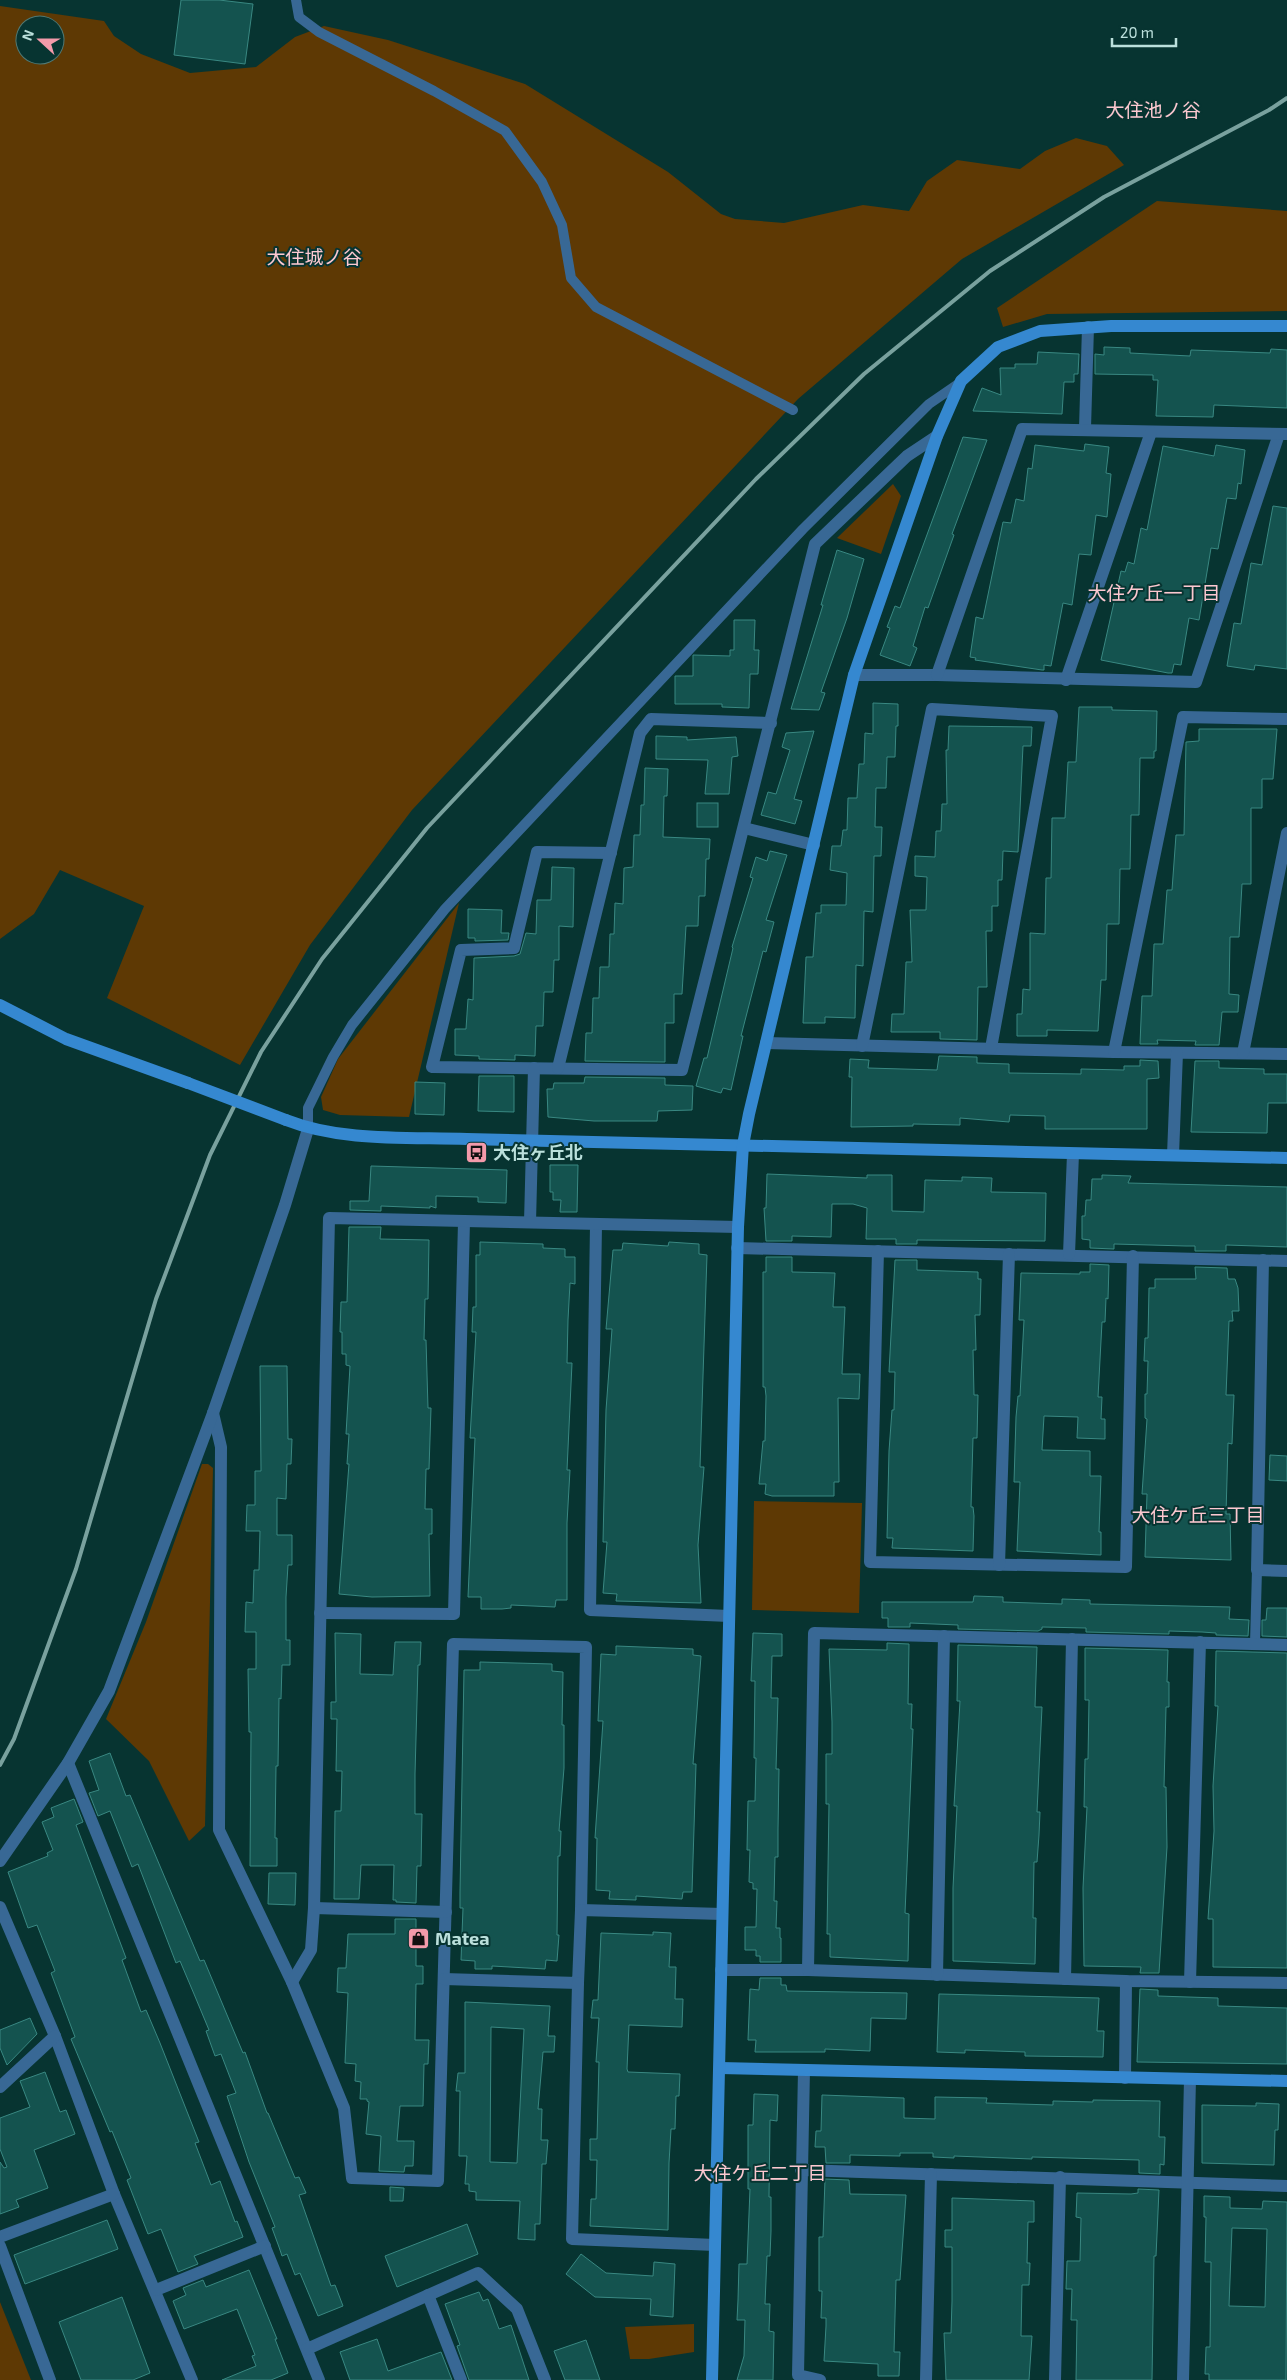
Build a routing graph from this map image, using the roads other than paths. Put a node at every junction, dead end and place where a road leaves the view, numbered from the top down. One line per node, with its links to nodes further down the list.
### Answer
1 (296, 0): 5 (lane)
2 (1287, 326): 3 (street)
3 (1088, 327): 4 (street); 6 (street)
4 (961, 381): 9 (street); 29 (lane)
5 (793, 410)
6 (1085, 428): 7 (street); 11 (street)
7 (1151, 432): 8 (street); 12 (street)
8 (1283, 434): 12 (street)
9 (937, 436): 10 (street); 14 (street)
10 (854, 675): 11 (street); 17 (street)
11 (937, 675): 12 (street)
12 (1066, 680)
13 (1287, 719): 23 (street)
14 (771, 724): 15 (street); 18 (street)
15 (744, 828): 17 (street); 28 (street)
16 (1287, 833): 25 (street)
17 (814, 845): 20 (street)
18 (611, 852): 27 (street); 28 (street)
19 (0, 1005): 29 (street, bridge)
20 (766, 1043): 21 (street); 31 (street)
21 (862, 1046): 22 (street); 22 (street)
22 (991, 1048): 23 (street)
23 (1114, 1052): 24 (street)
24 (1177, 1053): 25 (street); 33 (street)
25 (1243, 1053): 26 (street)
26 (1287, 1054)
27 (534, 1068): 28 (street); 30 (street)
28 (558, 1068)
29 (308, 1129): 30 (street); 46 (street)
30 (531, 1141): 31 (street); 36 (street)
31 (743, 1145): 32 (street); 38 (street)
32 (1073, 1154): 33 (street); 42 (street)
33 (1173, 1156): 34 (street)
34 (1287, 1158)
35 (464, 1222): 36 (street); 50 (street); 50 (street)
36 (530, 1222): 37 (street)
37 (596, 1226): 38 (street); 51 (street)
38 (738, 1227): 39 (street)
39 (737, 1248): 40 (street); 51 (street)
40 (878, 1251): 41 (street); 47 (street)
41 (1009, 1254): 42 (street); 47 (street)
42 (1069, 1254): 43 (street)
43 (1133, 1256): 44 (street); 47 (street)
44 (1262, 1260): 45 (street); 48 (street)
45 (1287, 1261)
46 (213, 1413): 57 (street); 70 (street)
47 (999, 1565)
48 (1257, 1570): 49 (street); 55 (lane)
49 (1287, 1571)
50 (320, 1613): 60 (street)
51 (729, 1616): 63 (street)
52 (944, 1636): 53 (street); 65 (street); 66 (street)
53 (1072, 1639): 54 (street); 68 (street)
54 (1200, 1642): 55 (street); 71 (street)
55 (1255, 1644): 56 (street)
56 (1287, 1645)
57 (68, 1763): 58 (street); 90 (street)
58 (0, 1861)
59 (0, 1907): 74 (street)
60 (314, 1908): 62 (street); 70 (street)
61 (580, 1910): 62 (street); 63 (street); 72 (street)
62 (446, 1912): 67 (street)
63 (722, 1914): 64 (street)
64 (721, 1970): 65 (street); 75 (street)
65 (808, 1970): 66 (street)
66 (937, 1975): 68 (street)
67 (444, 1979): 70 (street); 72 (street)
68 (1065, 1979): 69 (street)
69 (1126, 1981): 71 (street); 77 (street)
70 (292, 1982)
71 (1190, 1982): 73 (street)
72 (578, 1983): 88 (street)
73 (1287, 1983)
74 (55, 2036): 80 (street); 86 (street)
75 (720, 2068): 76 (street); 88 (street)
76 (804, 2070): 77 (street); 81 (street)
77 (1125, 2078): 78 (street)
78 (1190, 2079): 79 (street); 84 (street)
79 (1287, 2081)
80 (0, 2087)
81 (801, 2170): 82 (street); 100 (street)
82 (931, 2174): 83 (street); 101 (street)
83 (1060, 2177): 84 (street); 102 (street)
84 (1188, 2181): 85 (street); 103 (street)
85 (1287, 2186)
86 (114, 2194): 87 (street); 91 (street)
87 (0, 2237)
88 (715, 2245): 99 (street)
89 (0, 2246): 94 (street)
90 (265, 2246): 91 (street); 93 (street)
91 (156, 2290): 95 (street)
92 (428, 2295): 93 (street); 97 (street); 98 (street)
93 (307, 2350): 96 (street)
94 (50, 2380)
95 (192, 2380)
96 (320, 2380)
97 (461, 2380)
98 (545, 2380)
99 (712, 2380)
100 (820, 2380)
101 (926, 2380)
102 (1055, 2380)
103 (1183, 2380)

